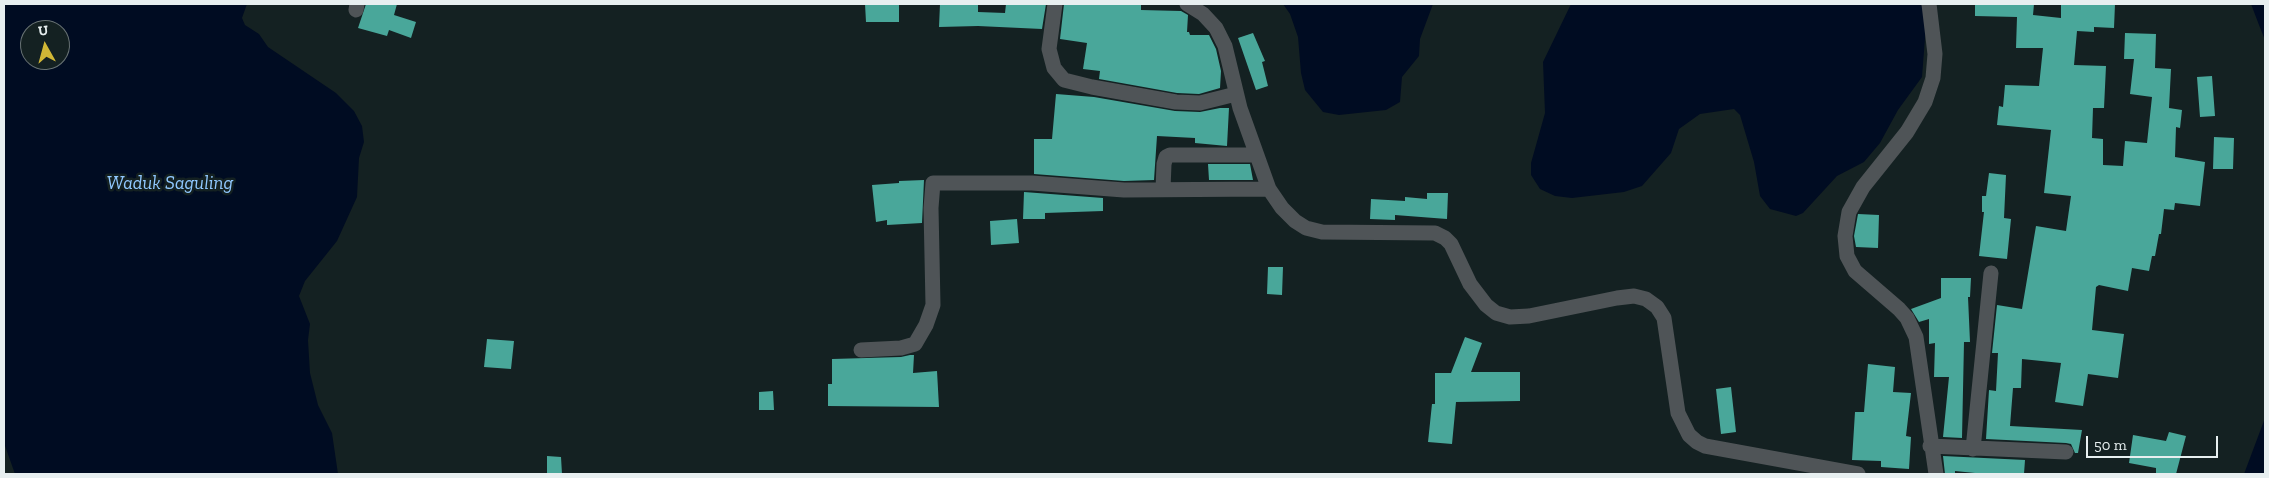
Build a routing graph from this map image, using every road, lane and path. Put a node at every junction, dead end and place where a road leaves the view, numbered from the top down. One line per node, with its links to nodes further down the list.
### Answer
1 (1055, 4): 4 (street)
2 (1187, 4): 4 (street)
3 (1929, 4): 10 (street)
4 (1236, 94): 5 (street)
5 (1256, 155): 6 (street); 7 (street)
6 (1269, 189): 7 (street); 13 (street)
7 (1163, 190): 9 (street)
8 (1991, 273): 11 (street)
9 (861, 350)
10 (1930, 446): 11 (street); 14 (street)
11 (1973, 448): 12 (street)
12 (2066, 452)
13 (1858, 474)
14 (1936, 474)

